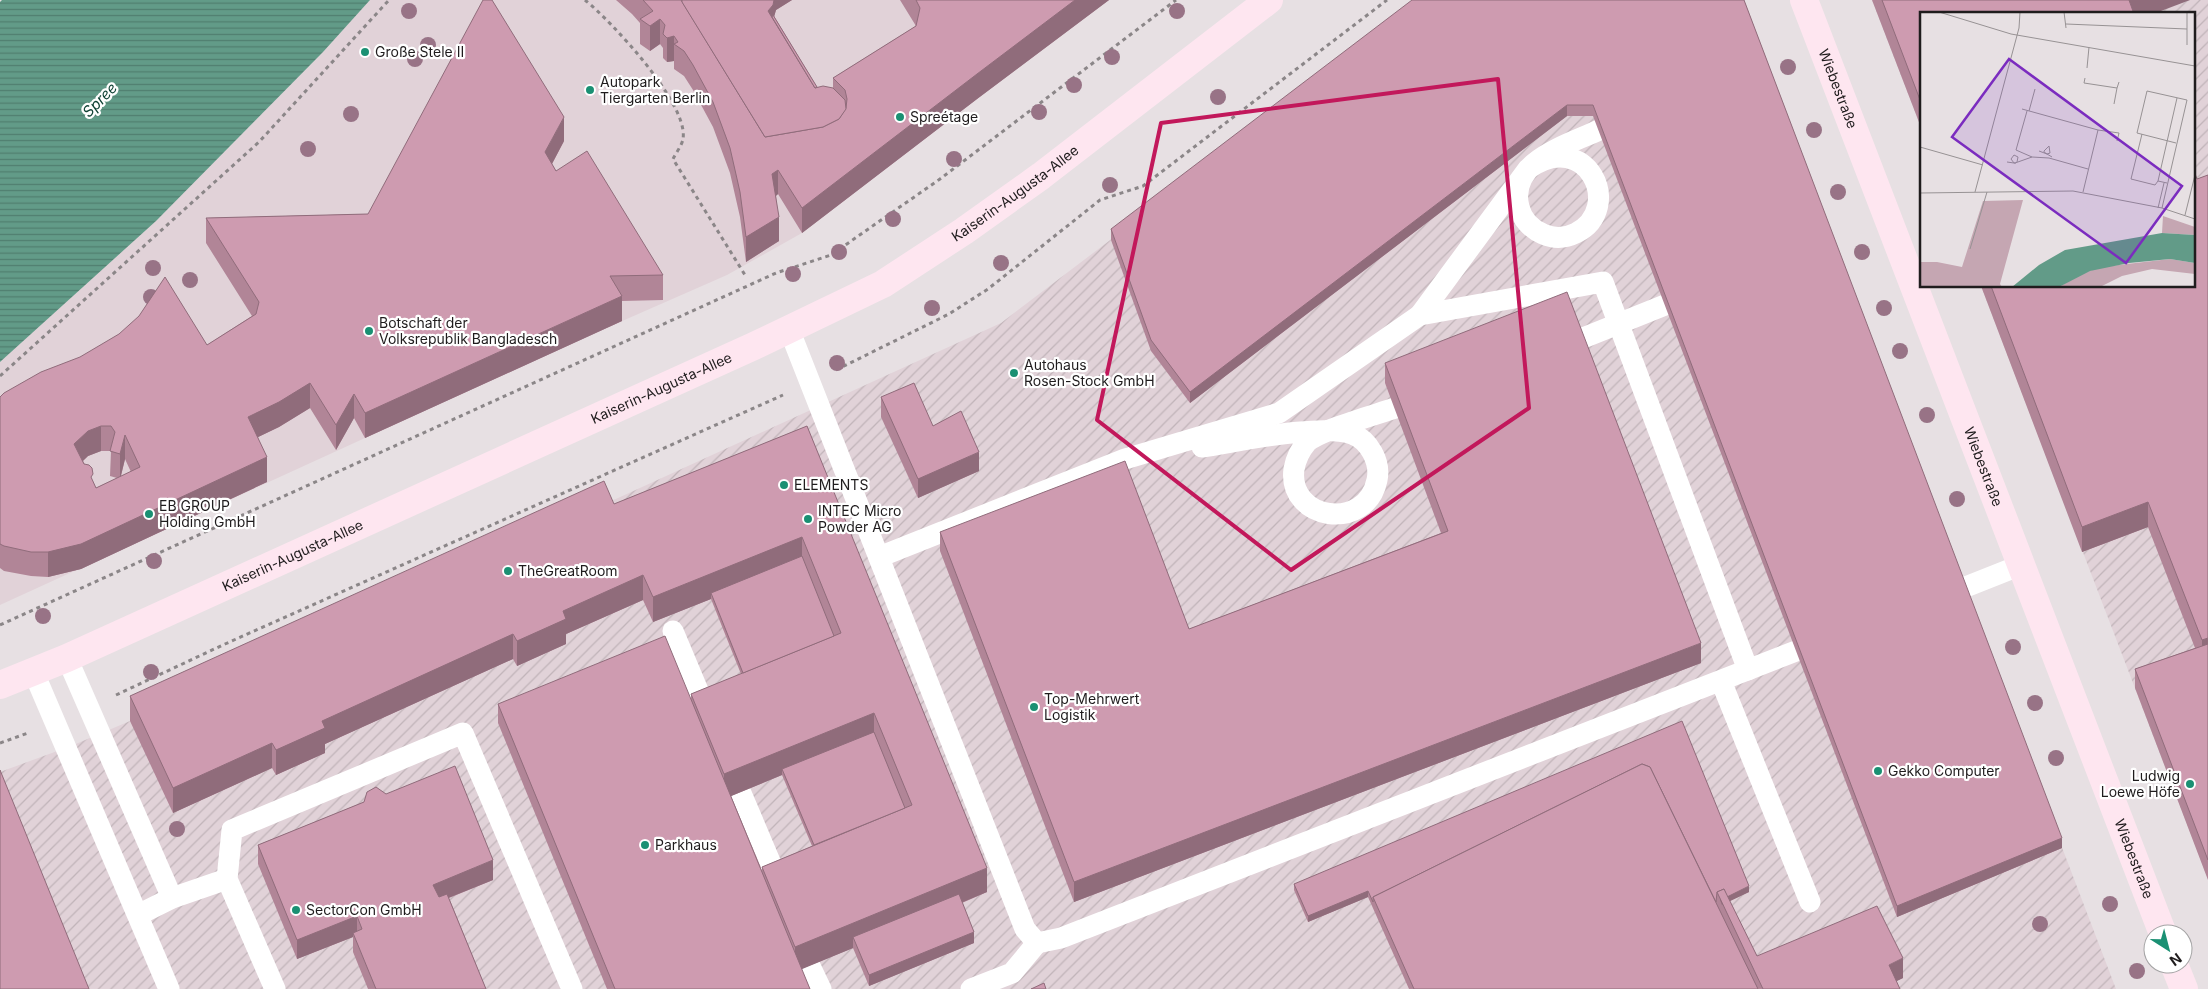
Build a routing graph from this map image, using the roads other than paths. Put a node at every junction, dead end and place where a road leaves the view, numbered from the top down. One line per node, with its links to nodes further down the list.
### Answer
1 (1269, 0): 6 (main road, Kaiserin-Augusta-Allee)
2 (1804, 0): 11 (main road, Wiebestraße)
3 (1599, 130): 5 (lane)
4 (1665, 305): 7 (lane)
5 (1420, 315): 9 (lane); 16 (lane)
6 (789, 329): 10 (lane); 15 (main road, Kaiserin-Augusta-Allee)
7 (1578, 340)
8 (1395, 408): 9 (lane)
9 (1125, 459): 10 (lane)
10 (879, 557): 28 (lane)
11 (2021, 565): 12 (lane); 27 (main road, Wiebestraße)
12 (1963, 588)
13 (673, 631): 20 (lane)
14 (1796, 651): 16 (lane)
15 (67, 658): 17 (main road, Kaiserin-Augusta-Allee); 24 (lane)
16 (1748, 670): 18 (lane)
17 (34, 673): 19 (main road, Kaiserin-Augusta-Allee); 26 (lane)
18 (1721, 681): 25 (lane); 28 (lane)
19 (0, 685)
20 (707, 712)
21 (741, 793): 23 (lane)
22 (227, 879): 24 (lane); 32 (lane); 33 (lane)
23 (780, 885)
24 (172, 898): 26 (lane)
25 (1810, 902)
26 (138, 915): 31 (lane)
27 (2159, 924)
28 (1037, 943): 35 (lane)
29 (810, 966): 34 (lane)
30 (2178, 974): 36 (main road)
31 (169, 989)
32 (275, 989)
33 (572, 989)
34 (821, 989)
35 (971, 989)
36 (2184, 989)

